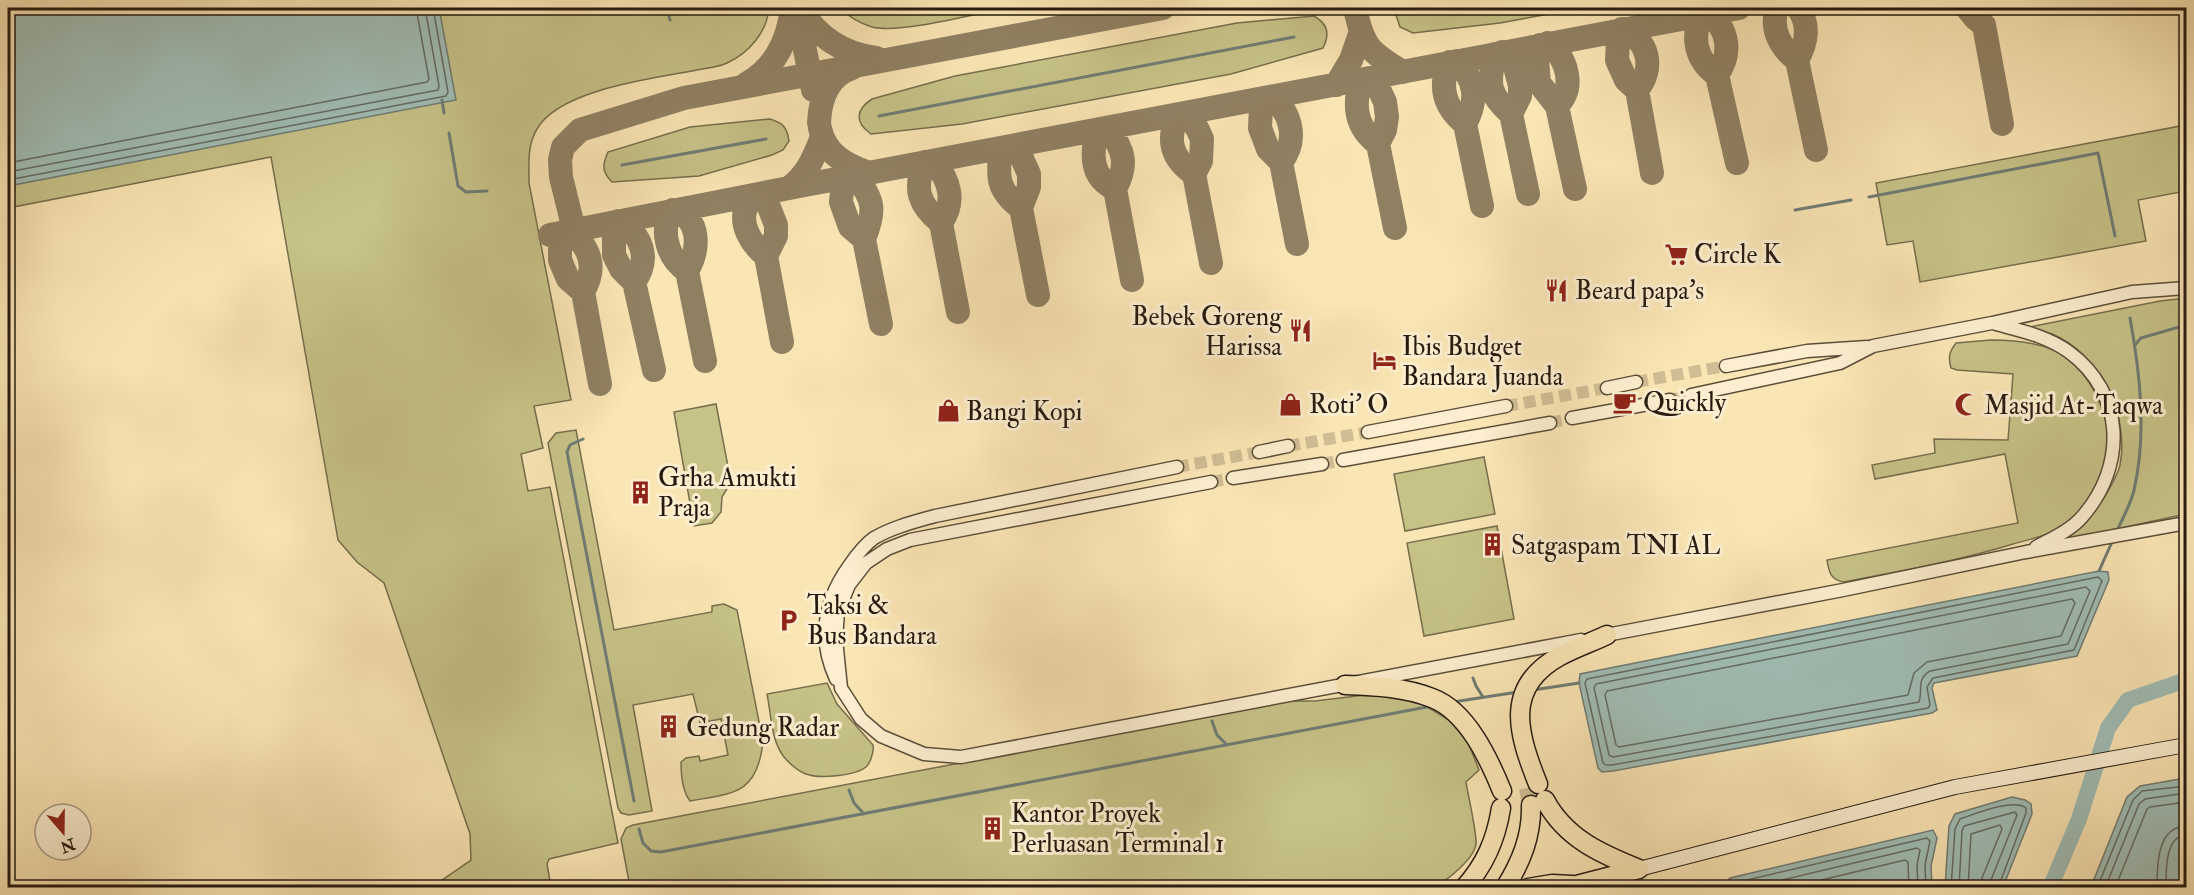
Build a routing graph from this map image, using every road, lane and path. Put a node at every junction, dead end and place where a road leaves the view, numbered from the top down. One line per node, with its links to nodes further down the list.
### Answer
1 (2187, 288): 2 (street)
2 (1992, 323): 3 (street); 23 (street)
3 (1874, 346): 4 (street); 7 (street)
4 (1726, 366)
5 (1636, 382): 6 (street)
6 (1606, 388)
7 (1691, 395)
8 (1670, 400): 10 (street)
9 (1506, 406): 12 (street)
10 (1572, 418)
11 (1550, 423): 15 (street)
12 (1368, 432)
13 (1288, 446): 14 (street)
14 (1259, 452)
15 (1343, 460)
16 (1322, 464): 18 (street)
17 (1177, 467): 20 (street)
18 (1233, 478)
19 (1211, 482): 22 (street)
20 (935, 516): 22 (street); 26 (street)
21 (2187, 523): 23 (street)
22 (972, 527): 26 (street)
23 (2026, 552): 24 (street)
24 (1607, 635): 25 (street); 28 (highway)
25 (1345, 685): 26 (street); 31 (highway)
26 (841, 688)
27 (2187, 745): 29 (main road)
28 (1535, 794): 29 (highway); 32 (highway)
29 (1639, 869): 30 (highway)
30 (1569, 886): 33 (highway)
31 (1464, 888)
32 (1505, 888)
33 (1528, 888)

